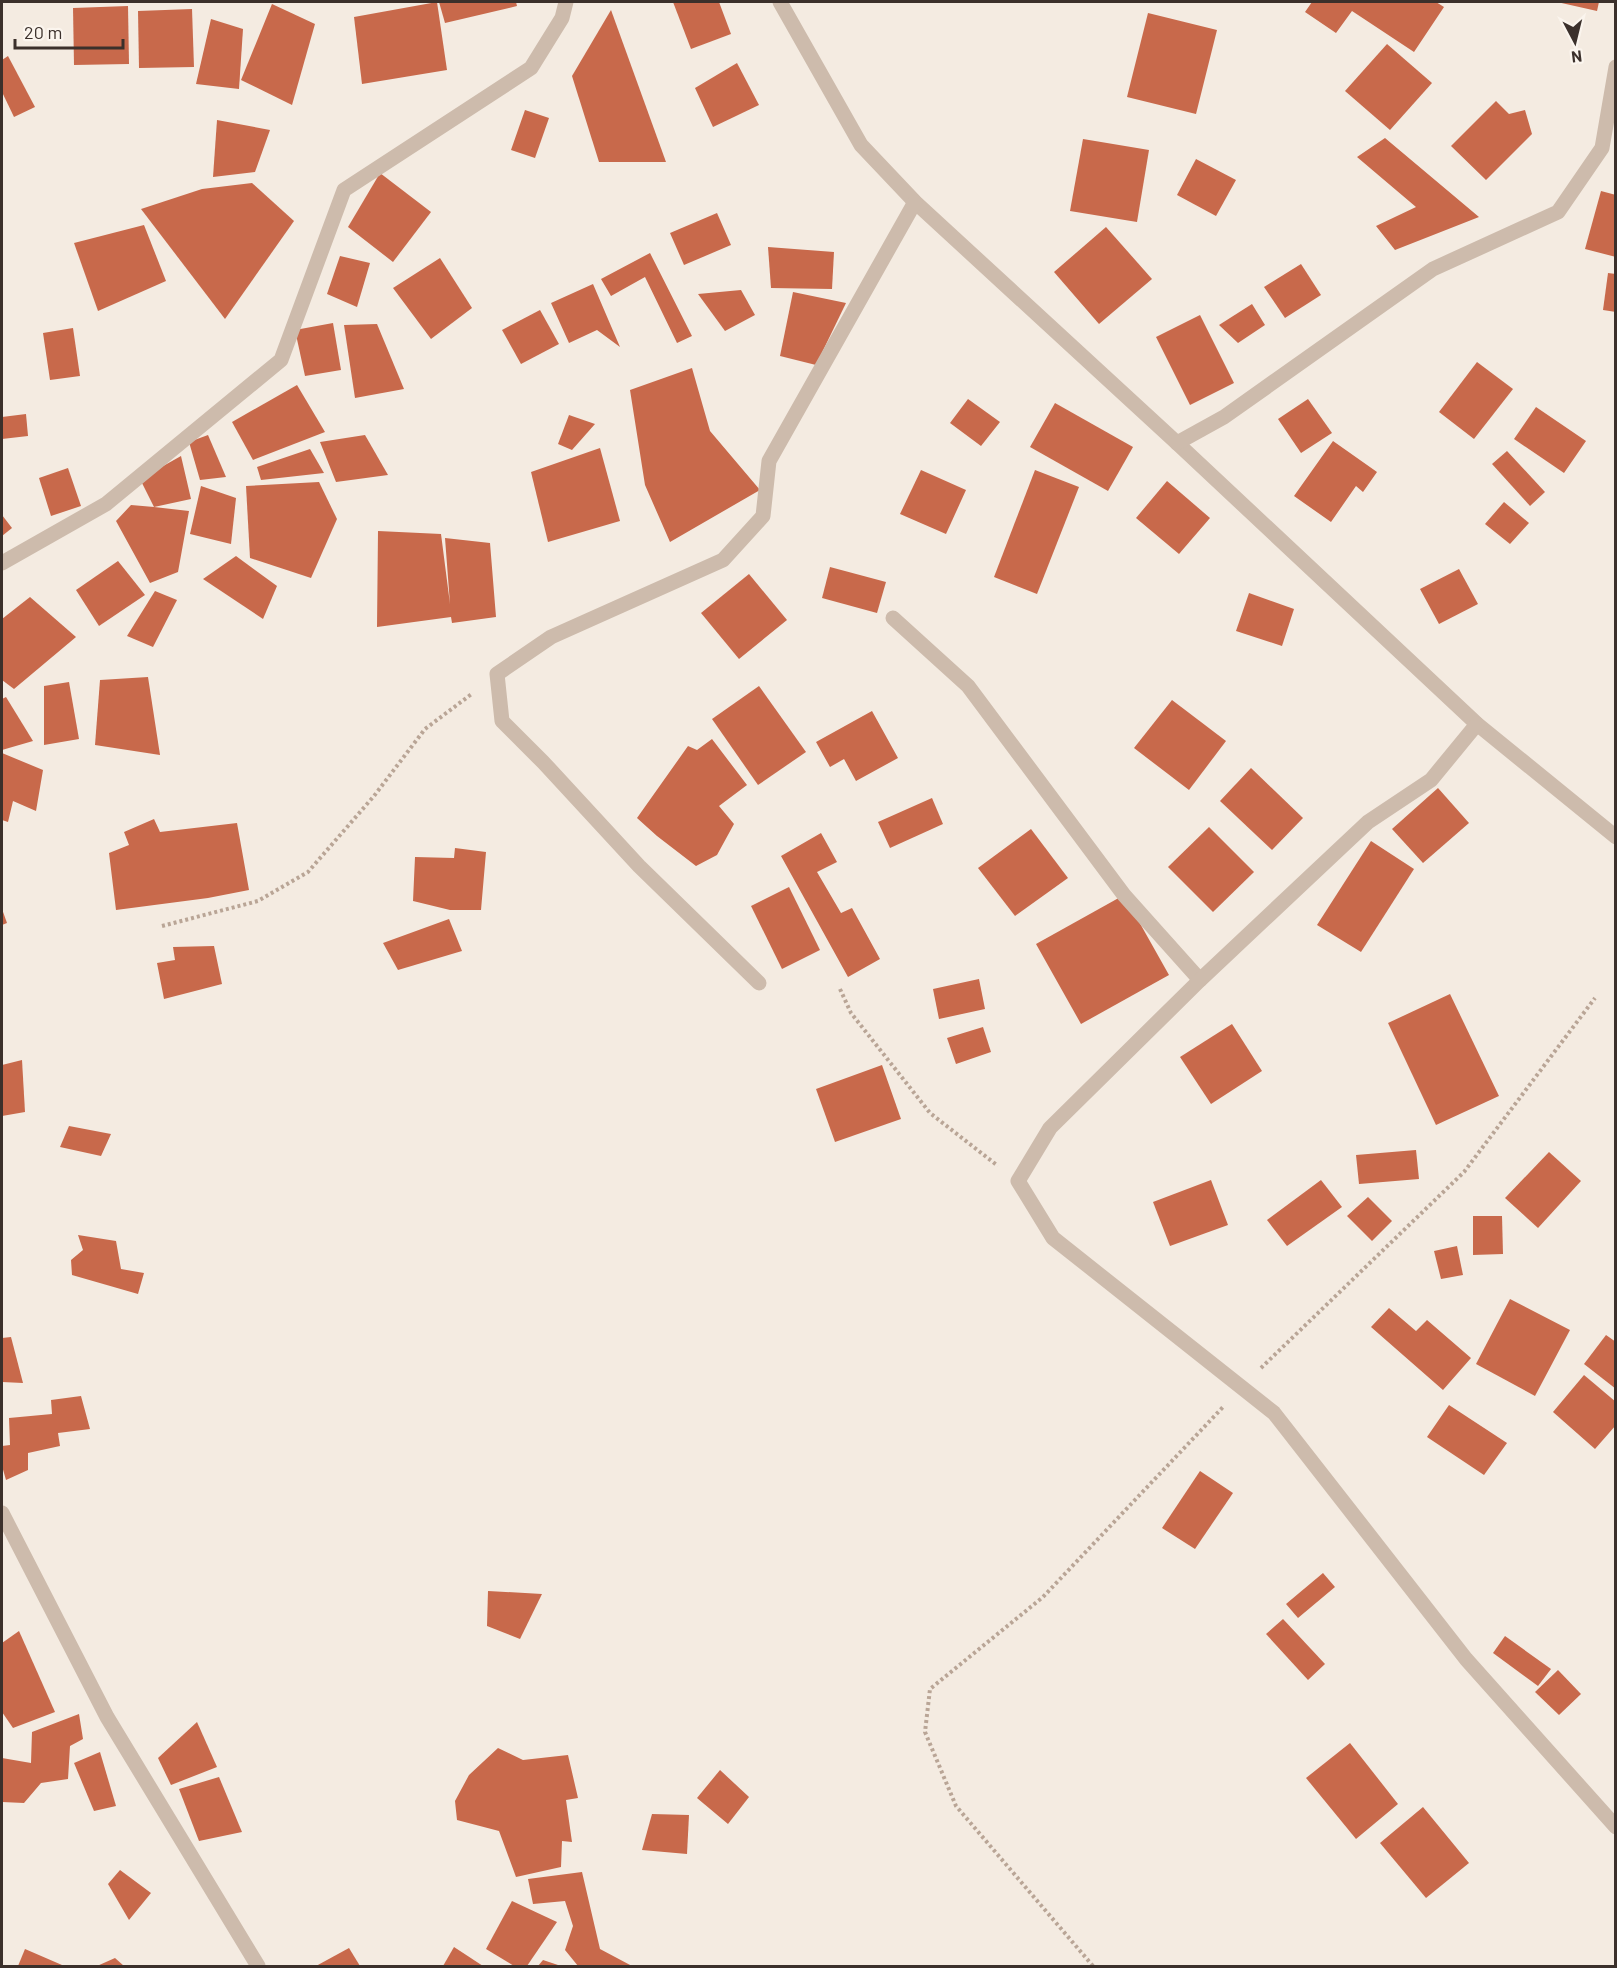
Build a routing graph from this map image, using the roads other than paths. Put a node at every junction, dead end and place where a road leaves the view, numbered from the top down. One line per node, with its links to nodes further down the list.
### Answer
1 (566, 2): 6 (street)
2 (780, 2): 4 (street)
3 (1616, 68): 5 (street)
4 (915, 202): 5 (street); 11 (street)
5 (1177, 443): 8 (street)
6 (2, 563)
7 (893, 618): 10 (street)
8 (1477, 724): 9 (street); 10 (street)
9 (1616, 837)
10 (1200, 980): 13 (street)
11 (759, 983)
12 (2, 1513): 14 (street)
13 (1616, 1827)
14 (258, 1966)

